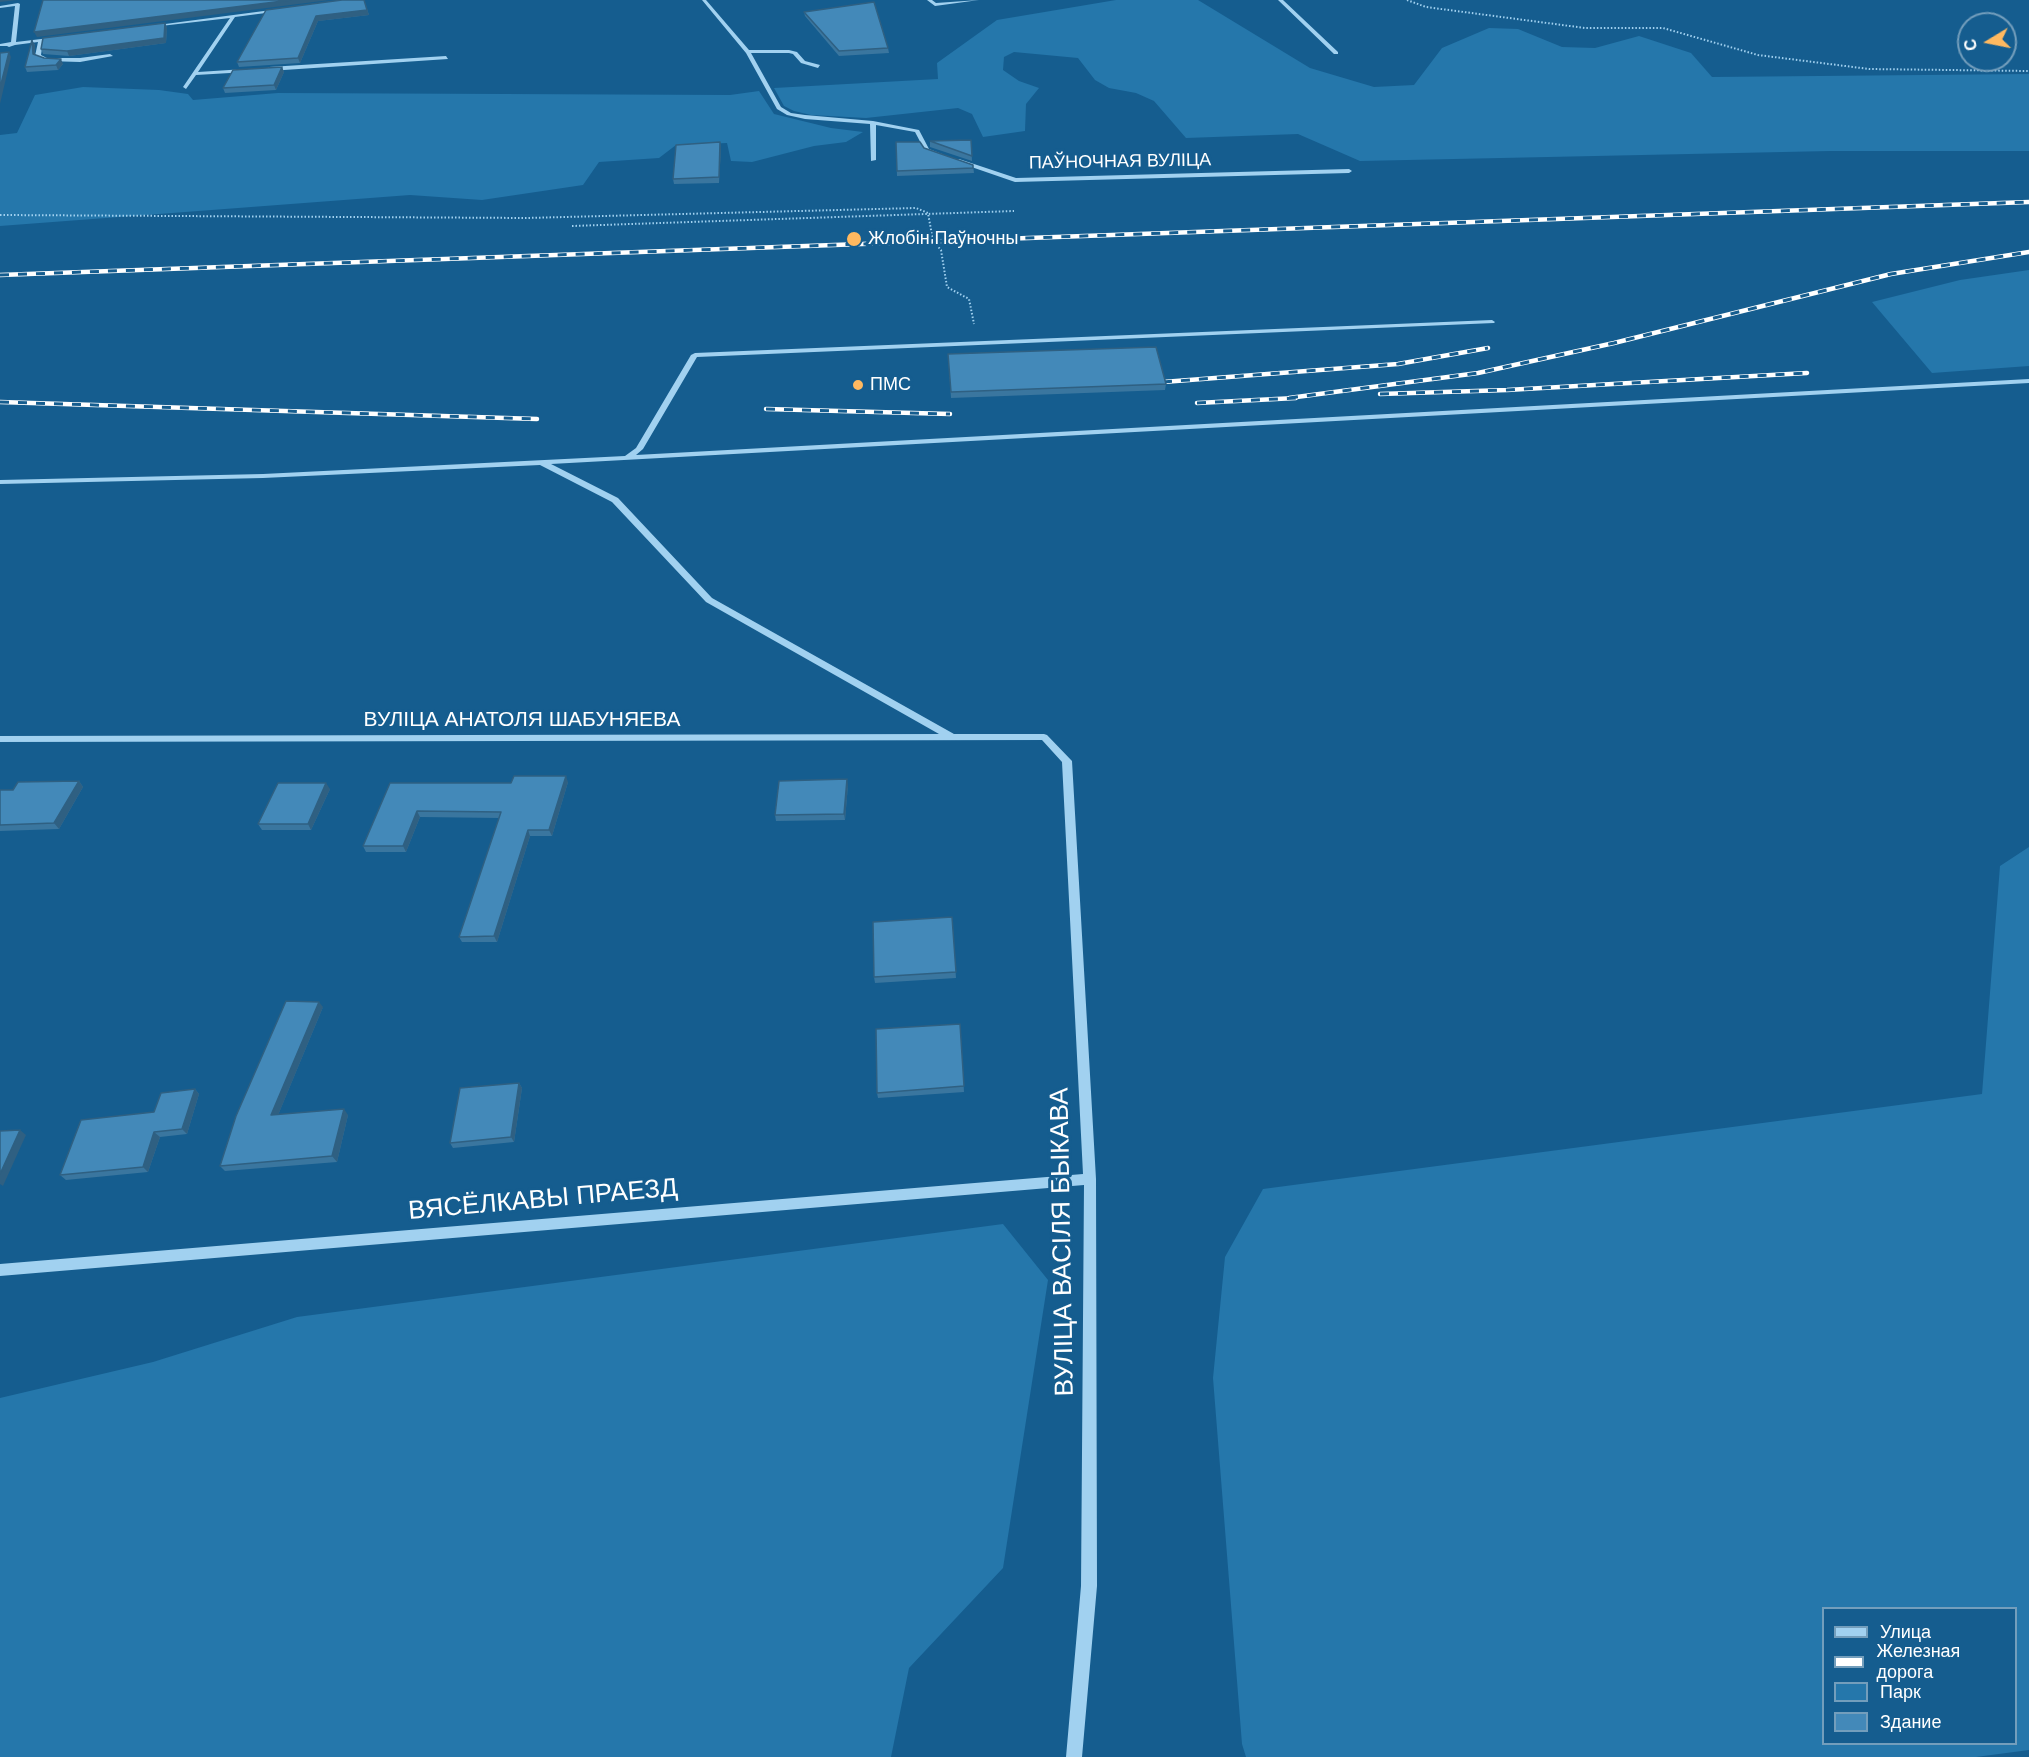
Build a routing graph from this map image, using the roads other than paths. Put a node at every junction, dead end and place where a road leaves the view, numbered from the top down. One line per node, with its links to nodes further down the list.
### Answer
1 (704, 0): 16 (street)
2 (929, 0): 3 (street)
3 (977, 0)
4 (1280, 0): 17 (street)
5 (19, 2): 6 (street); 13 (street)
6 (0, 7)
7 (290, 8): 8 (street)
8 (234, 15): 9 (street); 23 (street)
9 (143, 27)
10 (64, 37): 12 (street)
11 (0, 40): 13 (street)
12 (41, 40): 13 (street); 18 (street)
13 (13, 41): 14 (street); 15 (street)
14 (0, 45)
15 (0, 51)
16 (748, 52): 20 (street); 25 (street)
17 (1336, 53)
18 (110, 56)
19 (446, 57): 21 (street)
20 (818, 66)
21 (262, 70)
22 (250, 71): 23 (street)
23 (194, 74): 24 (street)
24 (186, 87)
25 (873, 123): 26 (street); 27 (street, ПАЎНОЧНАЯ ВУЛІЦА)
26 (873, 160)
27 (1349, 171)
28 (1492, 322): 30 (street)
29 (2029, 381): 30 (street)
30 (627, 458): 31 (street)
31 (542, 462): 32 (street); 33 (street)
32 (0, 482)
33 (952, 737): 34 (street, ВУЛІЦА АНАТОЛЯ ШАБУНЯЕВА); 35 (street, ВУЛІЦА АНАТОЛЯ ШАБУНЯЕВА)
34 (1044, 737): 36 (street, ВУЛІЦА ВАСІЛЯ БЫКАВА)
35 (0, 739)
36 (1089, 1179): 37 (street, ВЯСЁЛКАВЫ ПРАЕЗД); 38 (street, ВУЛІЦА ВАСІЛЯ БЫКАВА)
37 (0, 1270)
38 (1074, 1757)

